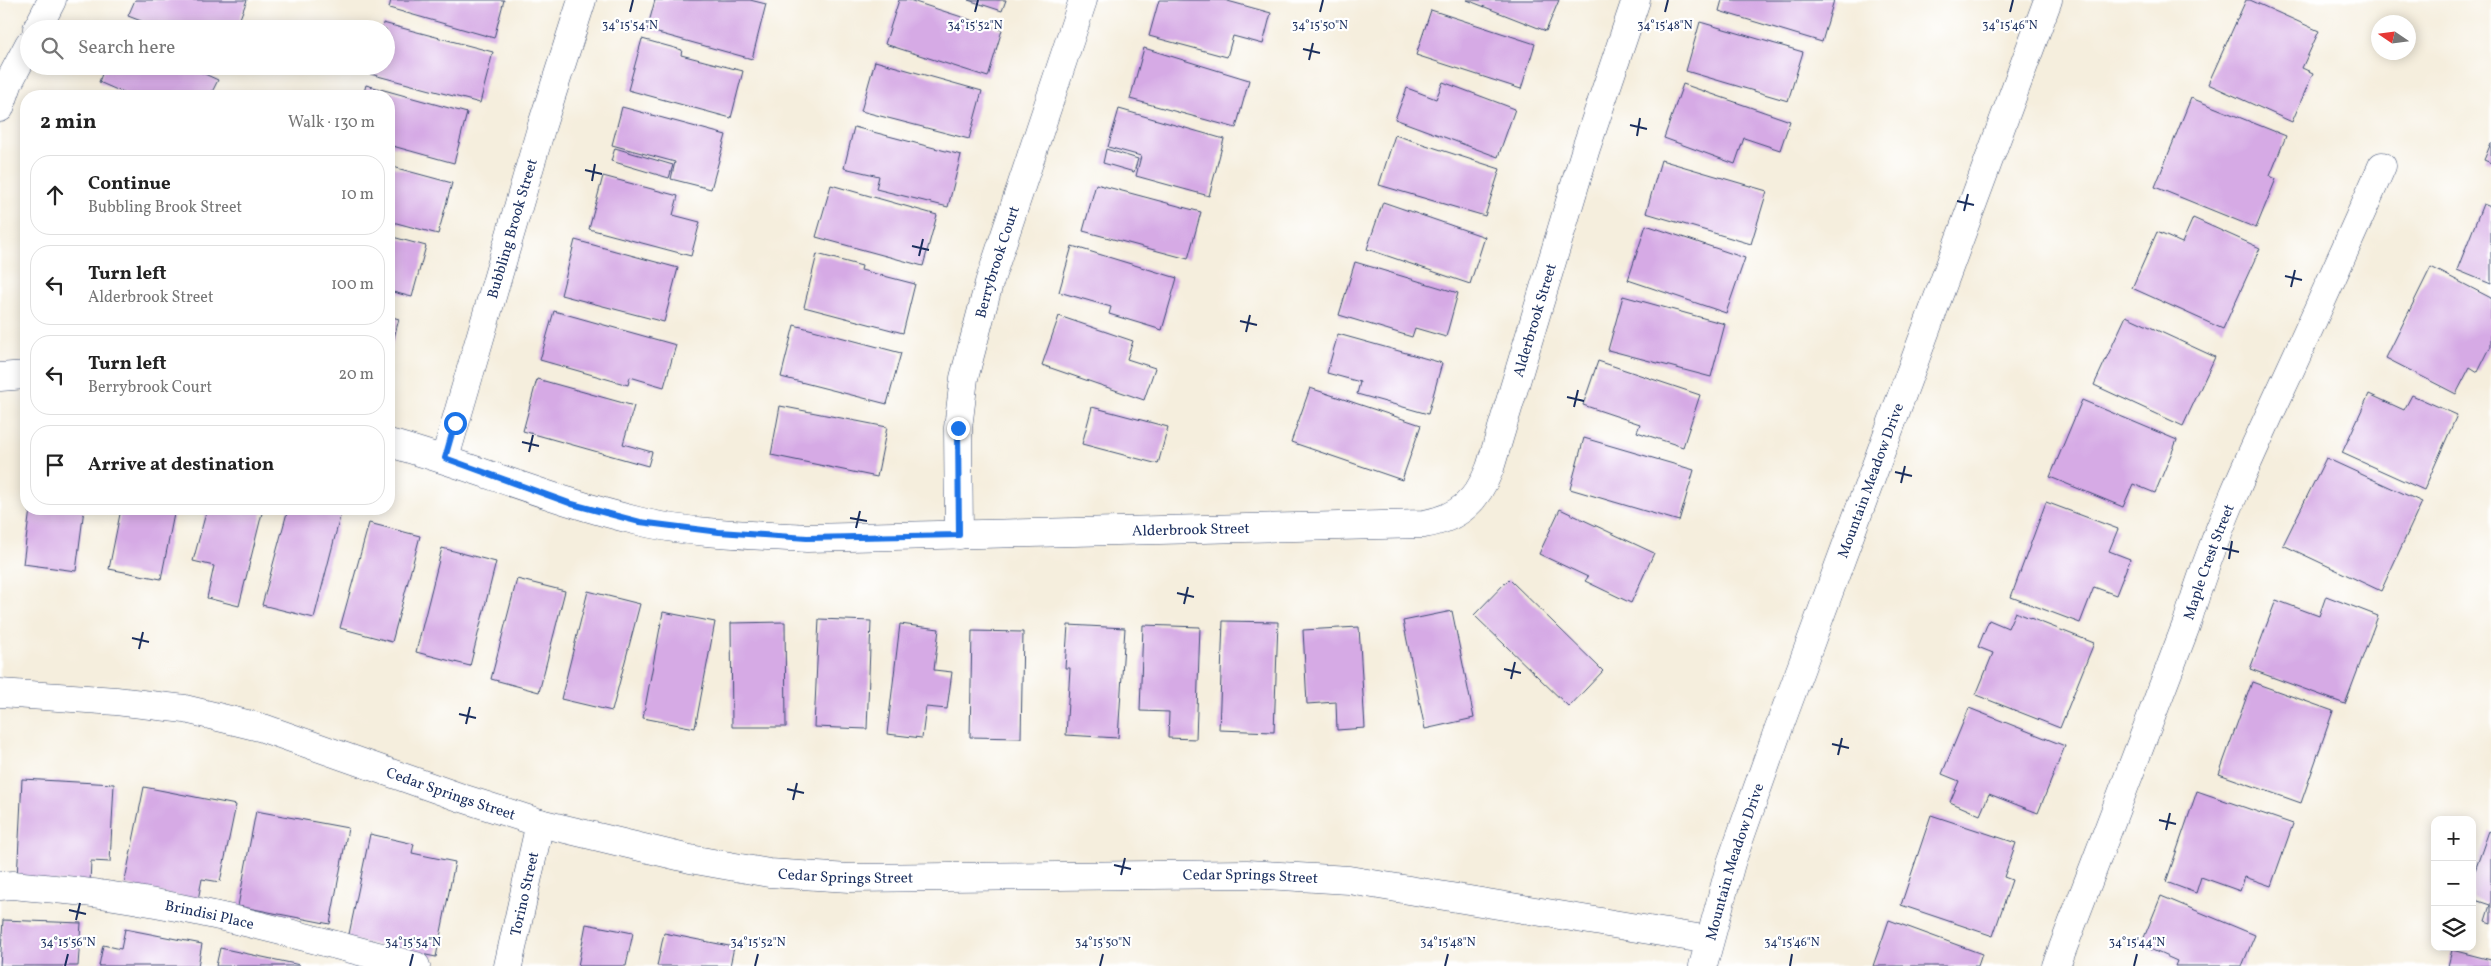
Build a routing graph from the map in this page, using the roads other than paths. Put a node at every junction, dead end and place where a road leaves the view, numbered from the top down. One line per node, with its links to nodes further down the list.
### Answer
1 (52, 0): 6 (street)
2 (582, 0): 13 (street, Bubbling Brook Street)
3 (1083, 0): 14 (street, Berrybrook Court)
4 (1636, 0): 14 (street, Alderbrook Street)
5 (2048, 0): 18 (street, Mountain Meadow Drive)
6 (42, 20)
7 (20, 60): 8 (street)
8 (0, 108)
9 (2382, 166): 22 (street, Maple Crest Street)
10 (20, 375): 11 (street)
11 (0, 377)
12 (395, 445): 13 (street, Alderbrook Street)
13 (445, 458): 14 (street, Alderbrook Street)
14 (959, 535)
15 (0, 693): 16 (street, Cedar Springs Street)
16 (540, 823): 18 (street, Cedar Springs Street); 20 (street, Torino Street)
17 (0, 886): 19 (street, Brindisi Place)
18 (1709, 940): 21 (street, Mountain Meadow Drive)
19 (416, 966)
20 (508, 966)
21 (1703, 966)
22 (2056, 966)

